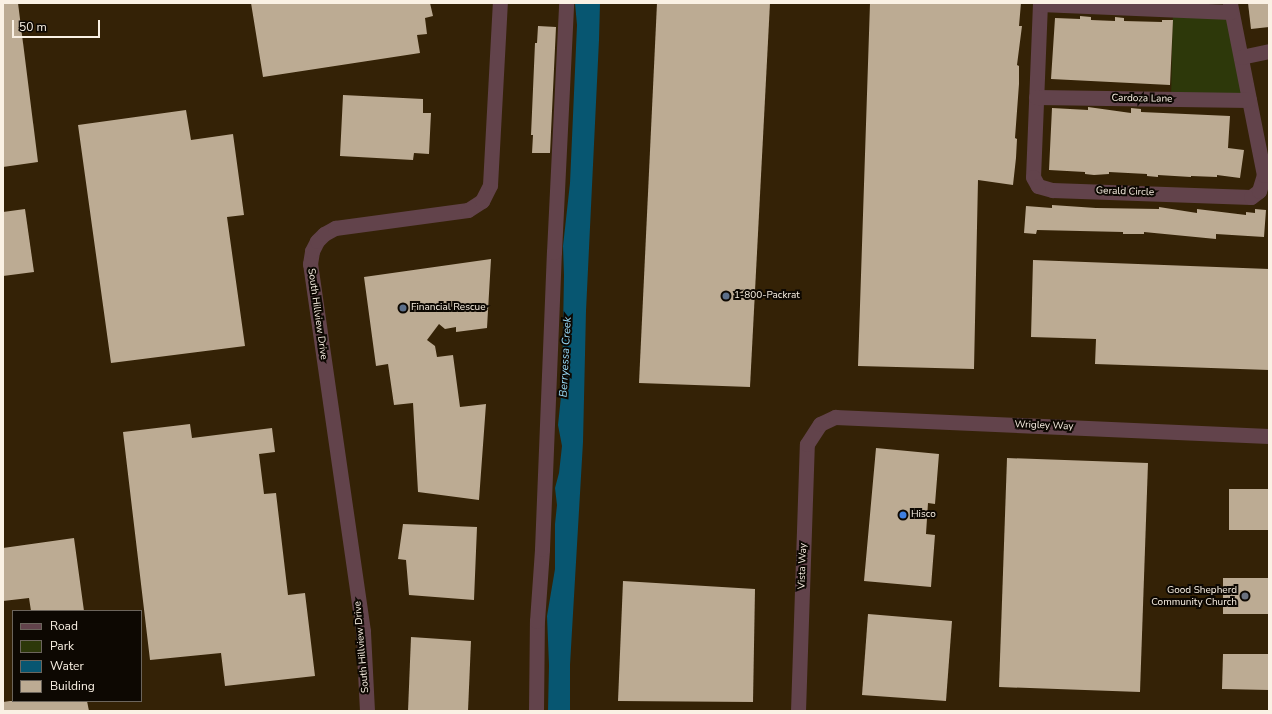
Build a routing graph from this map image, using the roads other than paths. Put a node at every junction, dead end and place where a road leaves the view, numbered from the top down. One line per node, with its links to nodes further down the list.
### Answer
1 (500, 3): 11 (street, South Hillview Drive)
2 (566, 3): 12 (street)
3 (1040, 4): 4 (street); 7 (street, Gerald Circle)
4 (1231, 7): 6 (street, Gerald Circle)
5 (1269, 51): 6 (street)
6 (1241, 57): 8 (street, Gerald Circle)
7 (1036, 97): 8 (street, Cardoza Lane); 8 (street, Gerald Circle)
8 (1249, 100)
9 (820, 424): 10 (street, Wrigley Way); 13 (street, Vista Way)
10 (1269, 436)
11 (367, 711)
12 (536, 711)
13 (798, 711)

